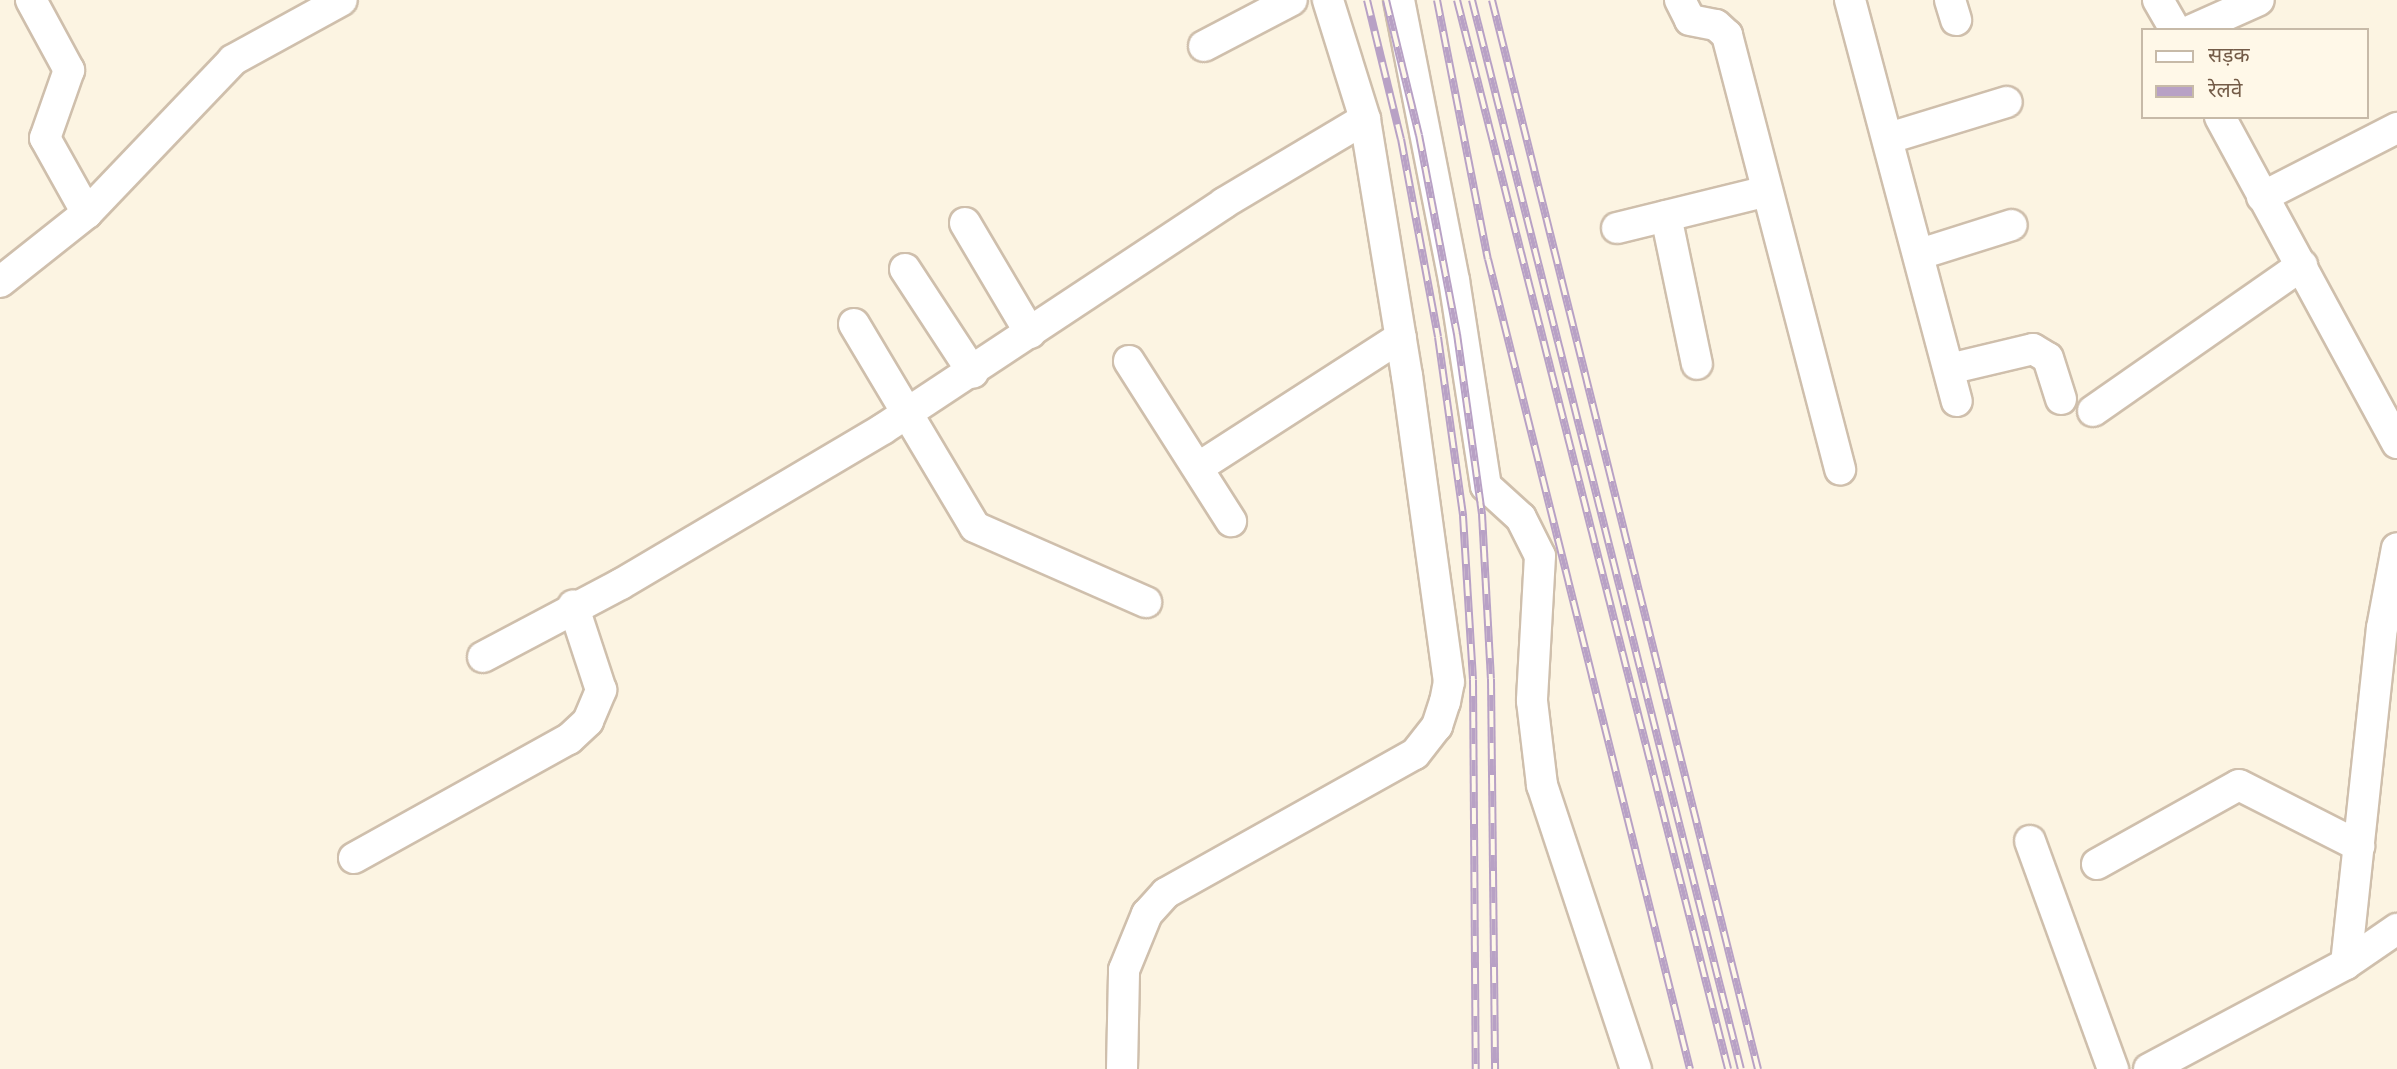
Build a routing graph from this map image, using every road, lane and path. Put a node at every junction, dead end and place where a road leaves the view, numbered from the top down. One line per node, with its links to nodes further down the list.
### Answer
1 (342, 0): 20 (street)
2 (1292, 0): 12 (street)
3 (1328, 0): 14 (street)
4 (1399, 0): 55 (street)
5 (1680, 0): 18 (street)
6 (1850, 0): 17 (street)
7 (2158, 0): 10 (street)
8 (2259, 0): 11 (street)
9 (43, 4): 20 (street)
10 (2174, 28)
11 (2196, 28)
12 (1204, 46)
13 (2007, 102): 17 (street)
14 (1365, 119): 30 (street); 31 (street)
15 (2221, 119): 19 (street)
16 (2397, 128): 19 (street)
17 (1889, 138): 25 (street)
18 (1764, 192): 21 (street); 42 (street)
19 (2262, 197): 26 (street)
20 (87, 213): 28 (street)
21 (1667, 216): 24 (street); 33 (street)
22 (965, 223): 30 (street)
23 (2012, 225): 25 (street)
24 (1617, 228)
25 (1920, 254): 34 (street)
26 (2302, 265): 38 (street); 40 (street)
27 (905, 269): 35 (street)
28 (0, 282)
29 (854, 324): 39 (street)
30 (1030, 333): 35 (street)
31 (1401, 337): 41 (street); 54 (street)
32 (1129, 361): 41 (street)
33 (1697, 364)
34 (1949, 369): 36 (street); 37 (street)
35 (973, 373): 39 (street)
36 (2061, 399)
37 (1957, 401)
38 (2093, 411)
39 (909, 412): 45 (street); 46 (street)
40 (2397, 443)
41 (1199, 467): 43 (street)
42 (1840, 470)
43 (1231, 521)
44 (2397, 548): 49 (street)
45 (1146, 602)
46 (573, 605): 47 (street); 50 (street)
47 (483, 657)
48 (2030, 841): 56 (street)
49 (2358, 846): 51 (street); 53 (street)
50 (354, 858)
51 (2097, 864)
52 (2397, 929): 53 (street)
53 (2346, 964): 57 (street)
54 (1122, 1069)
55 (1636, 1069)
56 (2113, 1069)
57 (2149, 1069)

